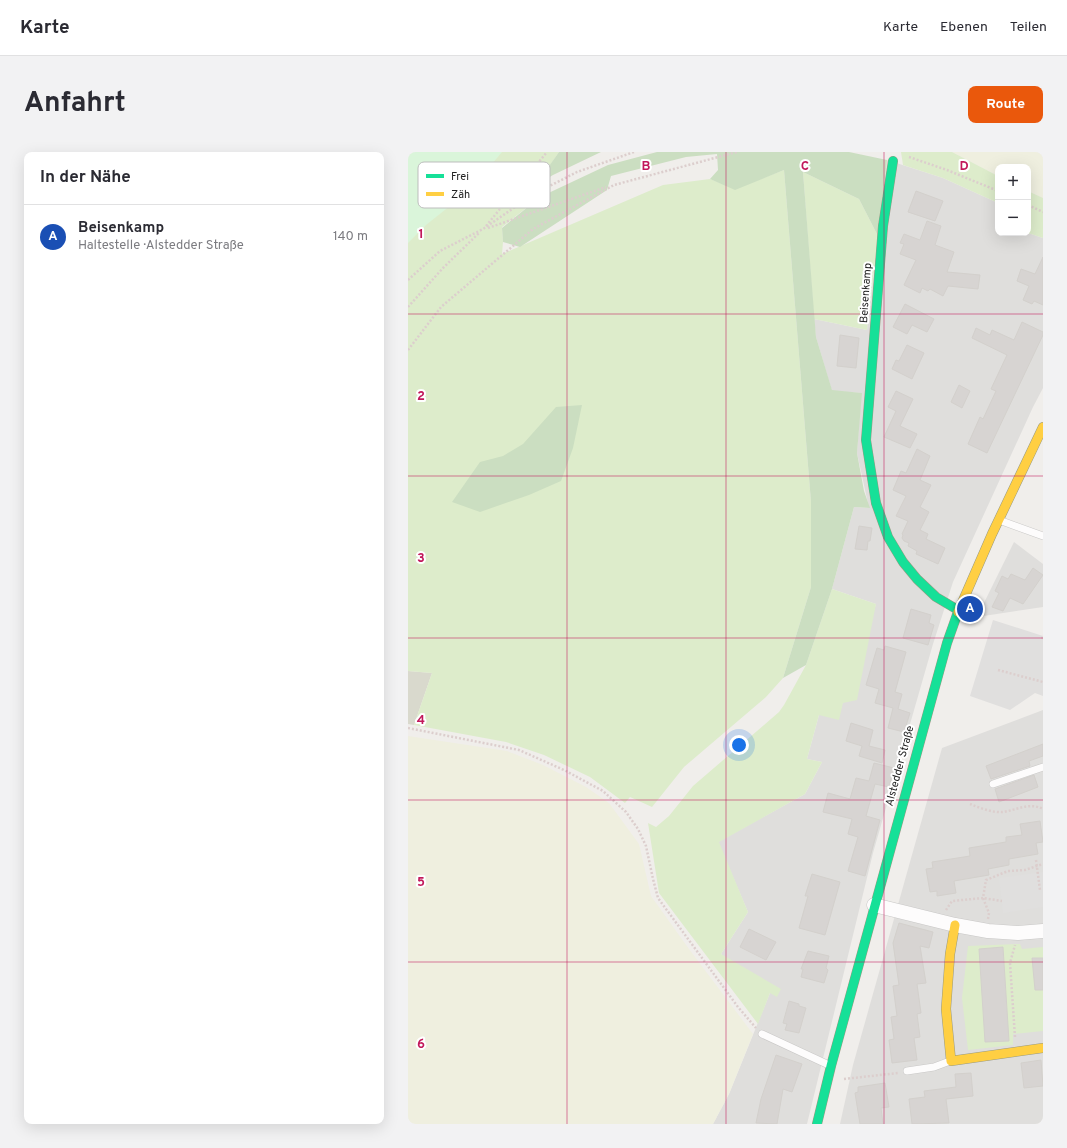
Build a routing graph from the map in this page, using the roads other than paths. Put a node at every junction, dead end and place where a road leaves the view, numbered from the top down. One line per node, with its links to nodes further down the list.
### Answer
1 (893, 161): 5 (street, Beisenkamp)
2 (1043, 427): 3 (street, Alstedder Straße)
3 (999, 520): 4 (lane); 5 (street, Alstedder Straße)
4 (1043, 536)
5 (958, 610): 8 (street, Alstedder Straße)
6 (1043, 768): 7 (lane)
7 (993, 784)
8 (874, 905): 9 (street); 14 (street, Alstedder Straße)
9 (955, 925): 10 (street); 13 (street)
10 (1043, 931)
11 (762, 1034): 14 (lane)
12 (1043, 1048): 13 (street)
13 (951, 1061): 15 (lane)
14 (831, 1066): 16 (street, Alstedder Straße)
15 (907, 1071)
16 (817, 1124)

